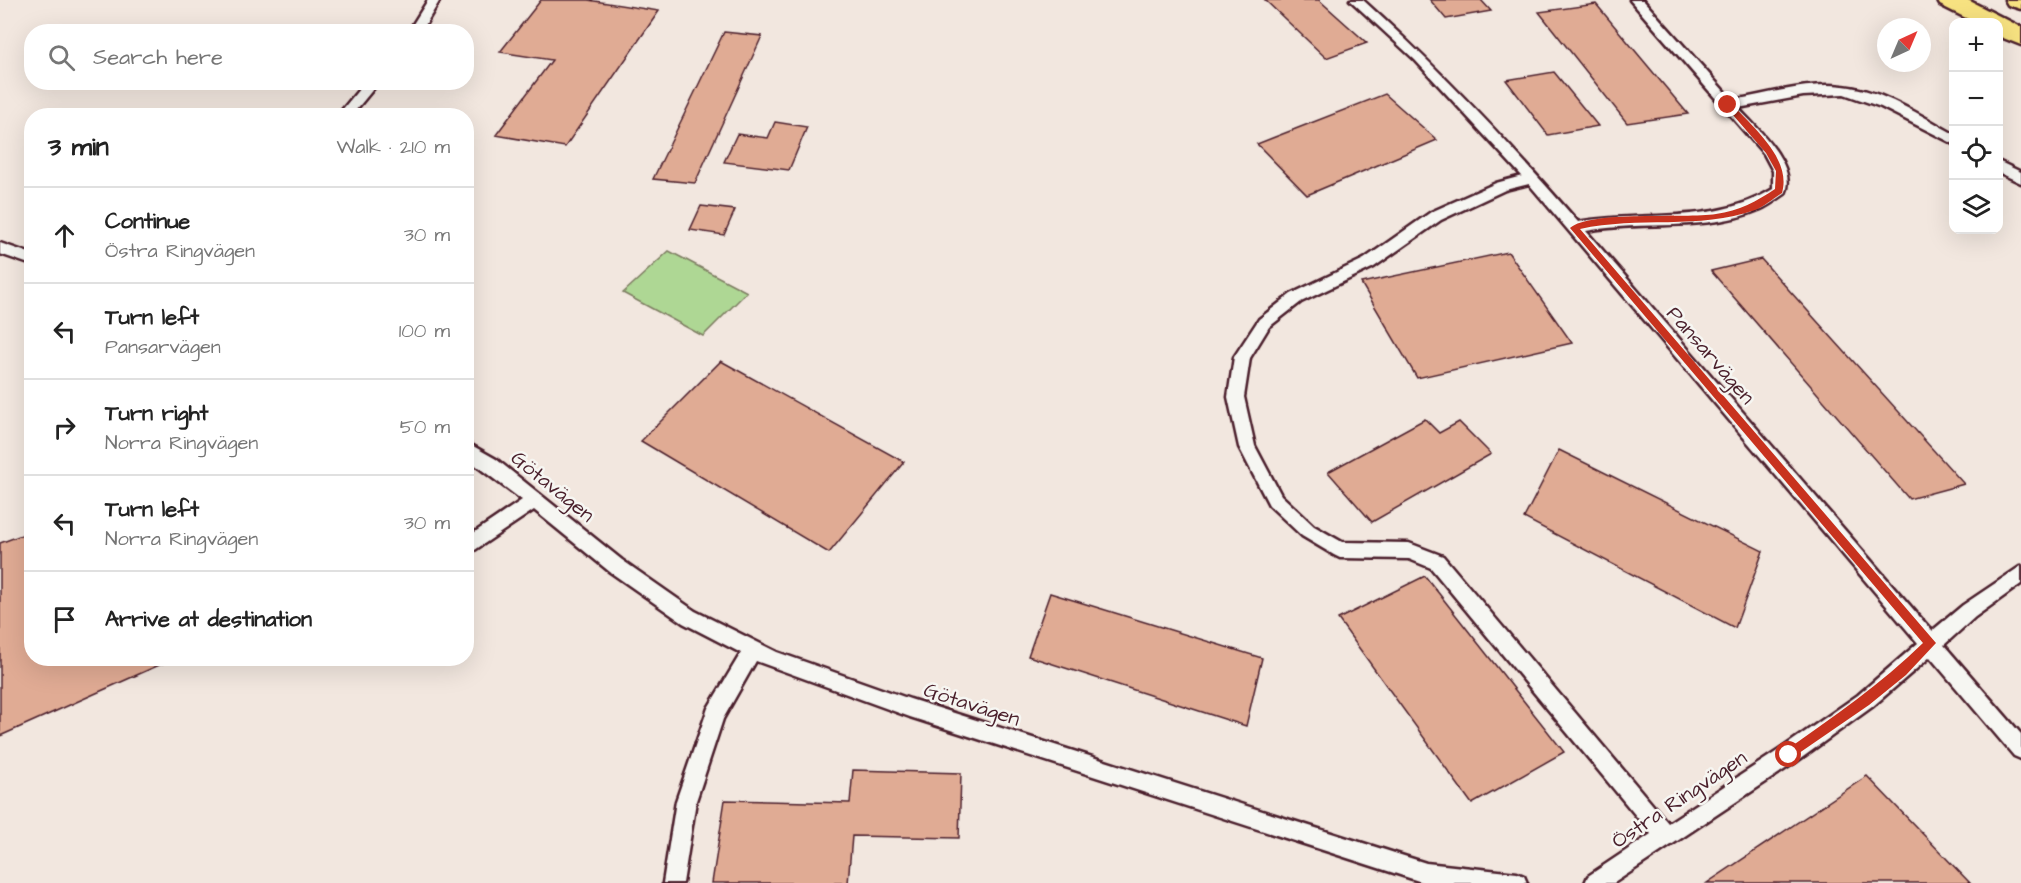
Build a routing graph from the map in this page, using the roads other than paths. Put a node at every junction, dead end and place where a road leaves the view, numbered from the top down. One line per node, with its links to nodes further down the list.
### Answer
1 (434, 0): 8 (lane)
2 (1356, 0): 16 (lane, Pansarvägen)
3 (1636, 0): 12 (lane)
4 (1948, 0): 7 (highway)
5 (2017, 0): 6 (highway)
6 (2021, 2)
7 (1984, 18)
8 (419, 24)
9 (2003, 29): 10 (highway)
10 (2021, 38)
11 (366, 90): 13 (lane)
12 (1728, 105): 14 (lane); 18 (lane)
13 (350, 108)
14 (1949, 138)
15 (2003, 169): 17 (lane)
16 (1532, 178): 18 (lane, Pansarvägen); 28 (lane)
17 (2021, 178)
18 (1574, 228): 25 (lane, Pansarvägen)
19 (0, 248): 20 (lane)
20 (24, 257)
21 (474, 454): 22 (lane, Götavägen)
22 (535, 500): 23 (lane); 26 (lane, Götavägen)
23 (474, 542)
24 (2018, 579): 25 (lane, Östra Ringvägen)
25 (1930, 643): 27 (lane, Pansarvägen); 28 (lane, Östra Ringvägen)
26 (753, 649): 29 (lane); 30 (lane, Götavägen)
27 (2021, 749)
28 (1666, 836): 31 (lane, Östra Ringvägen)
29 (673, 883)
30 (1518, 883)
31 (1595, 883)

